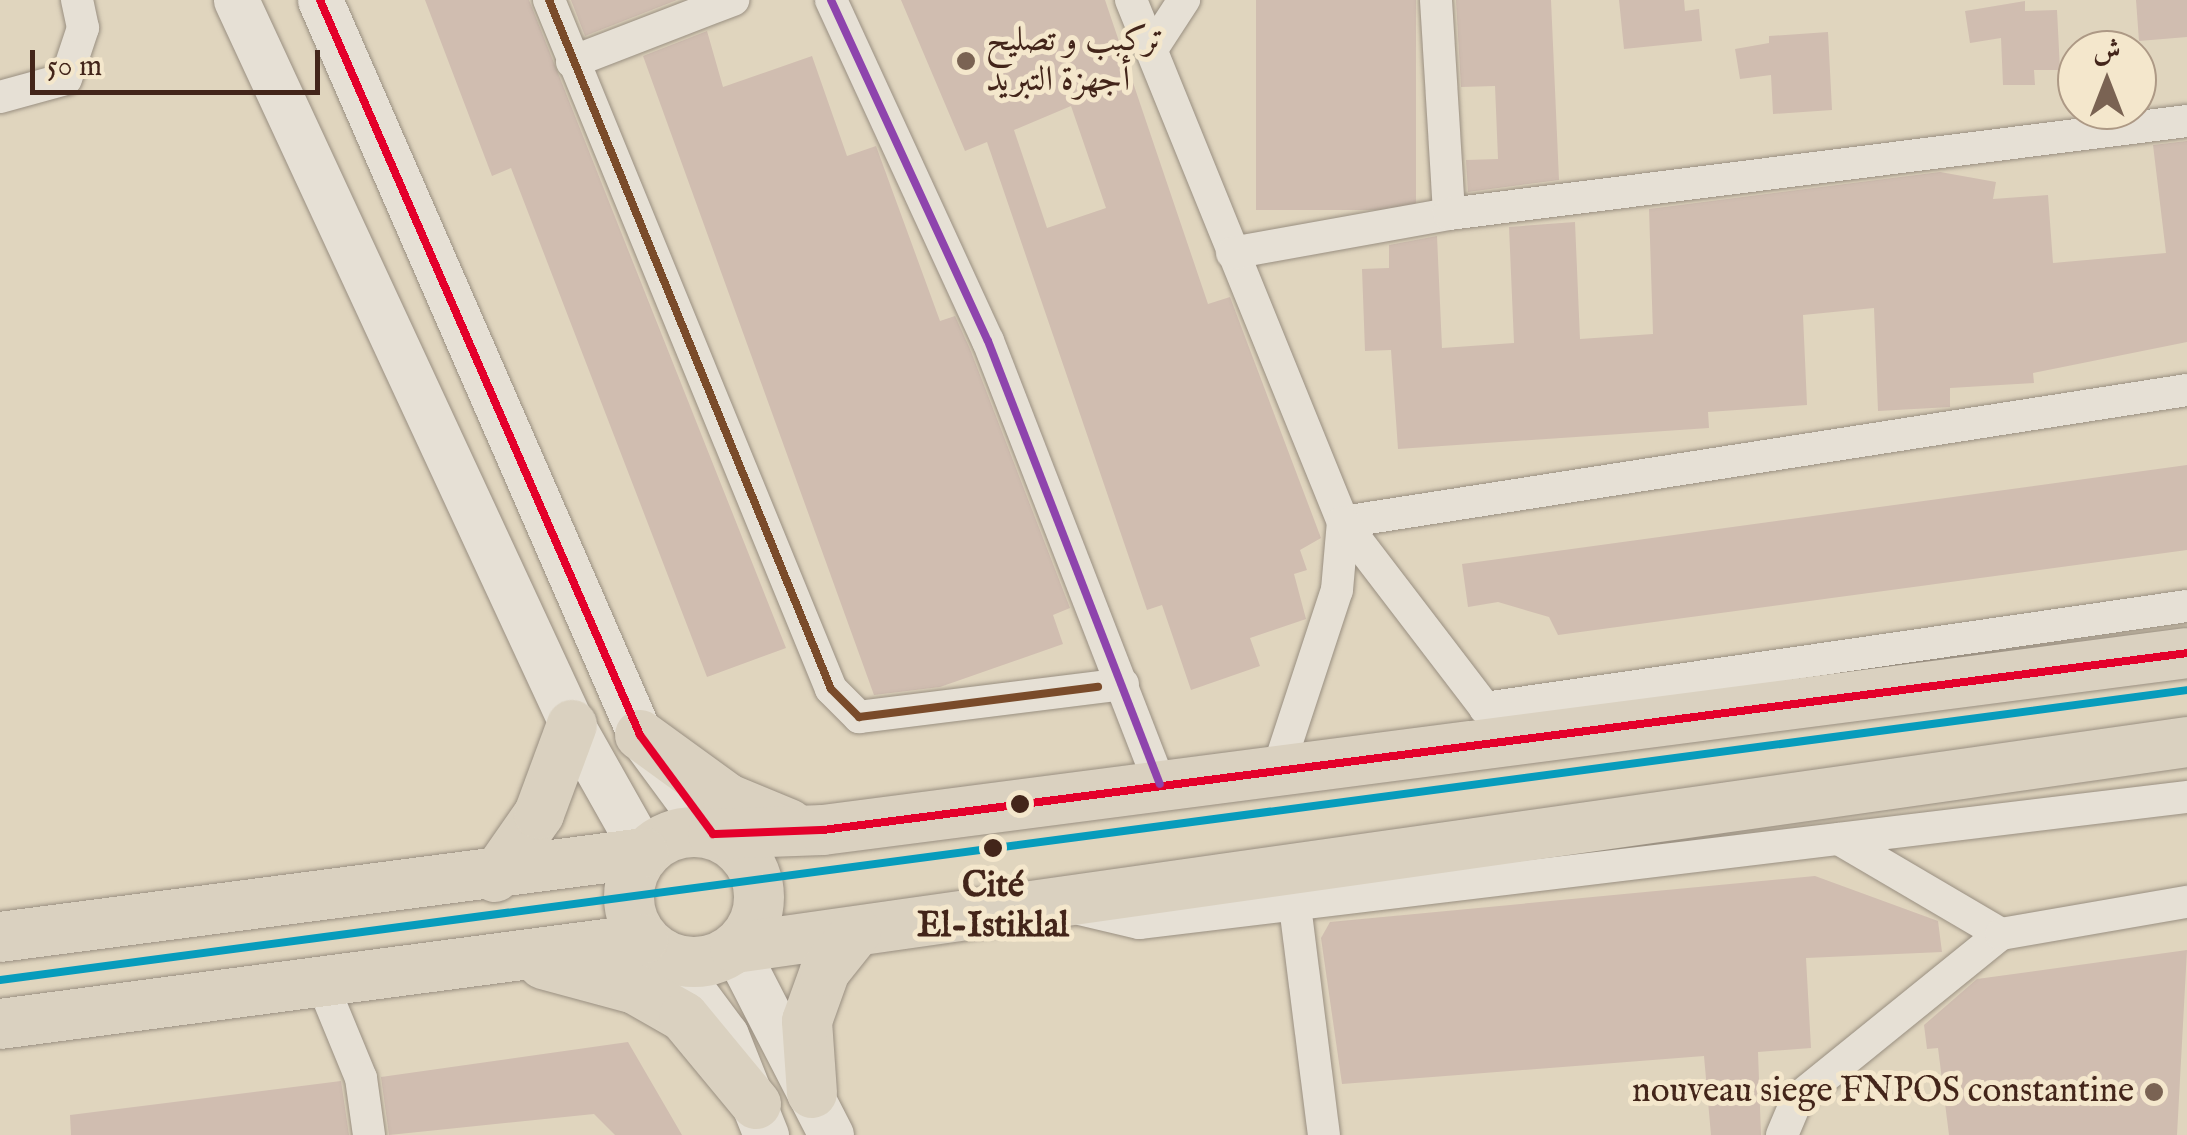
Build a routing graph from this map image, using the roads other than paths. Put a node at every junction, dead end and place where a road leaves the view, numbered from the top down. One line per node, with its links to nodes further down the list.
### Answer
1 (78, 0): 12 (street)
2 (236, 0): 22 (main road)
3 (550, 0): 11 (street)
4 (734, 0): 11 (street)
5 (831, 0): 20 (street)
6 (1132, 0): 10 (street)
7 (1184, 0): 10 (street)
8 (1436, 0): 14 (street)
9 (332, 10): 24 (main road)
10 (1152, 48): 15 (street)
11 (572, 62): 20 (street)
12 (0, 96)
13 (2187, 121): 14 (street)
14 (1450, 214): 15 (street)
15 (1232, 253): 17 (street)
16 (2187, 390): 17 (street)
17 (1343, 522): 21 (street); 26 (street)
18 (2187, 606): 21 (street)
19 (2187, 654): 23 (main road)
20 (1124, 684): 27 (street)
21 (1486, 708): 23 (street)
22 (572, 726): 32 (main road); 33 (main road)
23 (1549, 734): 26 (main road)
24 (640, 735): 29 (main road); 30 (main road)
25 (2187, 742): 35 (main road)
26 (1278, 769): 27 (main road)
27 (1160, 784): 29 (main road)
28 (2187, 797): 31 (street)
29 (823, 830): 30 (main road)
30 (713, 834): 32 (main road); 41 (main road)
31 (1838, 840): 36 (street); 38 (street)
32 (644, 853): 33 (main road); 40 (main road)
33 (495, 878): 39 (main road)
34 (2187, 902): 38 (street)
35 (1060, 904): 36 (street); 37 (main road)
36 (1295, 906): 48 (street)
37 (856, 932): 41 (main road); 45 (main road)
38 (2001, 934): 49 (street)
39 (0, 937)
40 (655, 948): 41 (main road); 42 (main road); 46 (main road)
41 (735, 948): 45 (main road)
42 (513, 959): 43 (main road); 46 (main road)
43 (321, 980): 44 (main road); 47 (street)
44 (0, 1024)
45 (821, 1114)
46 (761, 1119)
47 (369, 1135)
48 (1324, 1135)
49 (1782, 1135)

